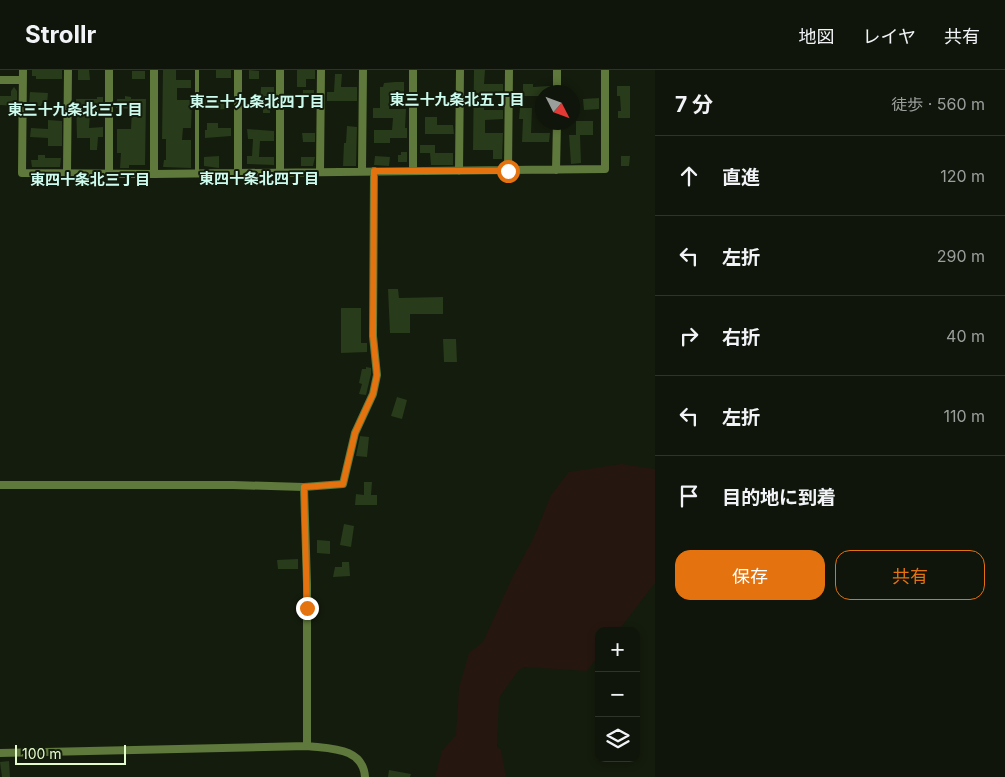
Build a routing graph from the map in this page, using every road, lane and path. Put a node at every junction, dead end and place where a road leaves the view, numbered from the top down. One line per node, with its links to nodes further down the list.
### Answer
1 (23, 70): 16 (street)
2 (68, 70): 27 (street)
3 (109, 70): 28 (street)
4 (154, 70): 31 (street)
5 (197, 70): 29 (lane)
6 (238, 70): 30 (street)
7 (280, 70): 21 (street)
8 (321, 70): 22 (street)
9 (363, 70): 19 (street)
10 (413, 70): 24 (street)
11 (460, 70): 25 (street)
12 (509, 70): 26 (street)
13 (557, 70): 17 (street)
14 (605, 70): 20 (street)
15 (0, 80): 16 (street)
16 (23, 80): 27 (street)
17 (557, 85)
18 (557, 130): 20 (street)
19 (362, 170): 22 (street); 23 (street)
20 (556, 170): 26 (street)
21 (280, 171): 22 (street); 30 (street)
22 (320, 171)
23 (374, 171): 24 (street); 33 (street)
24 (414, 171): 25 (street)
25 (460, 171): 26 (street)
26 (508, 171)
27 (67, 172): 28 (street)
28 (109, 173): 31 (street)
29 (197, 173): 30 (street); 31 (street)
30 (238, 173)
31 (154, 174)
32 (0, 485): 33 (street)
33 (304, 487): 34 (street)
34 (307, 746): 35 (street); 36 (street)
35 (0, 752)
36 (365, 777)

